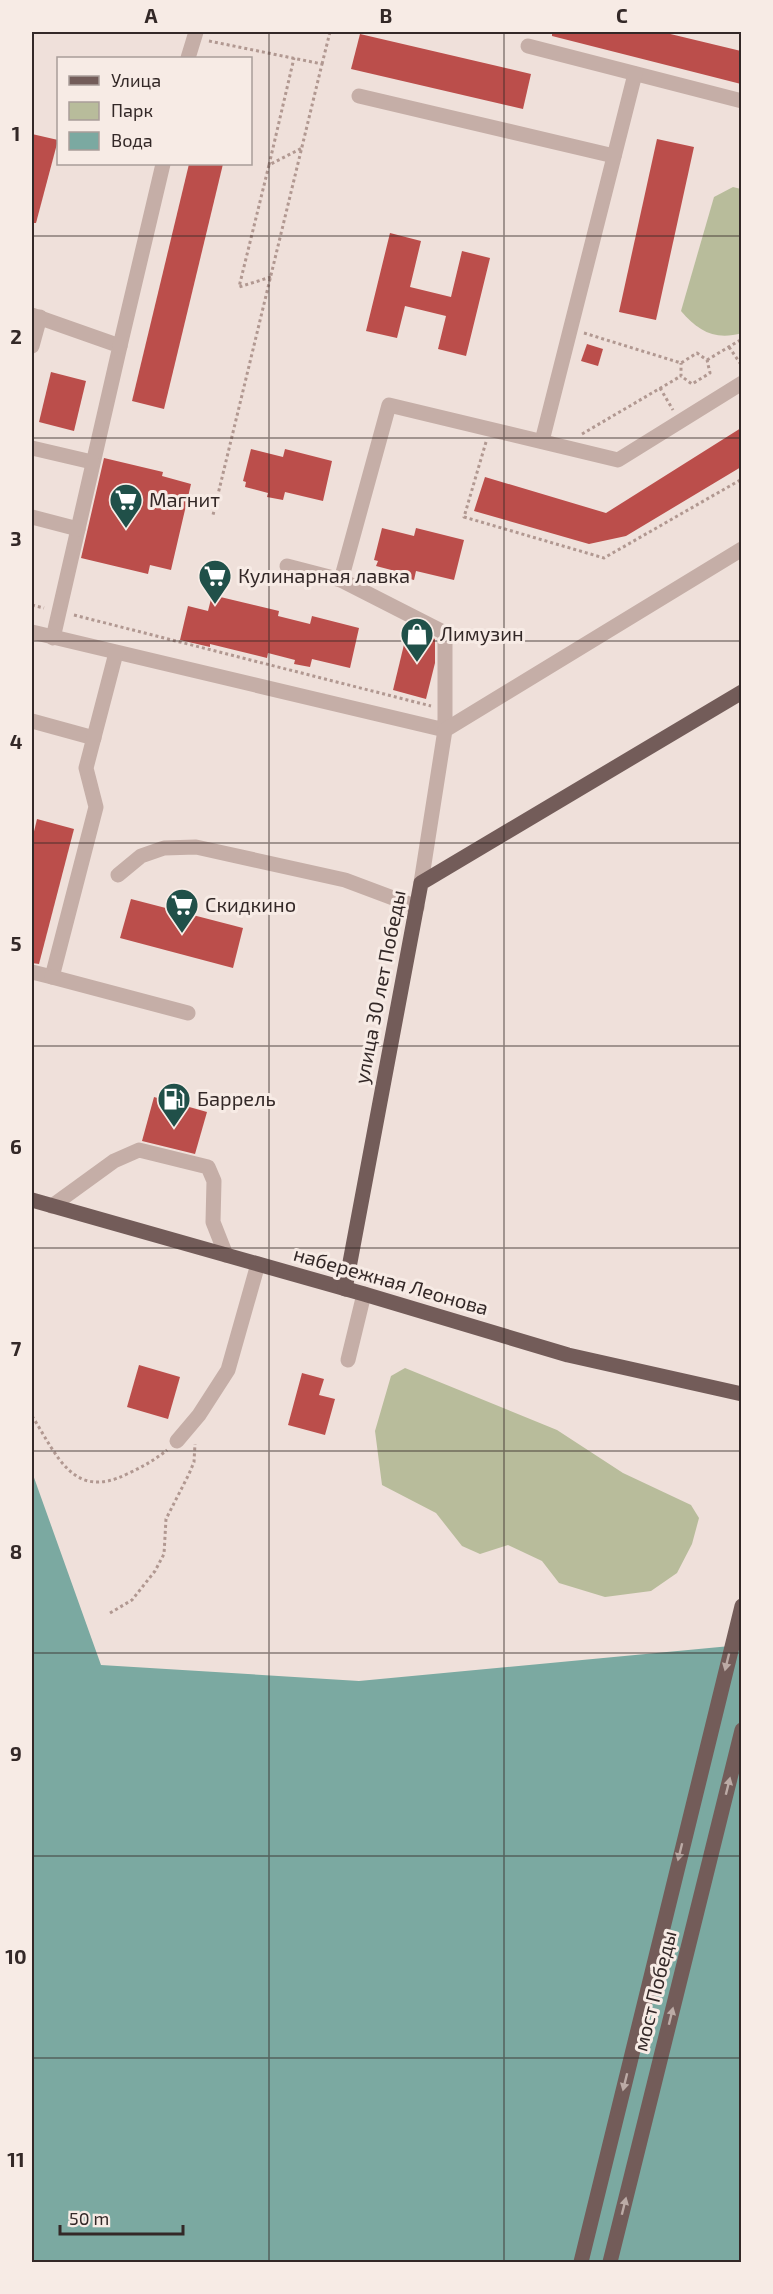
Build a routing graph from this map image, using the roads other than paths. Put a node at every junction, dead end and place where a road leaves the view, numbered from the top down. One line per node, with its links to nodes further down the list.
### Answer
1 (196, 32): 3 (street)
2 (528, 46): 4 (street)
3 (188, 57)
4 (635, 74): 6 (street); 7 (street)
5 (359, 96): 7 (street)
6 (741, 101)
7 (614, 156): 13 (street)
8 (163, 165): 11 (street)
9 (36, 316): 10 (street); 11 (street)
10 (32, 346)
11 (120, 346): 15 (street)
12 (741, 383): 13 (street)
13 (542, 441): 20 (street)
14 (32, 448): 15 (street)
15 (92, 462): 17 (street)
16 (32, 517): 17 (street)
17 (78, 529): 22 (street)
18 (741, 549): 26 (street)
19 (287, 566): 20 (street)
20 (341, 580): 26 (street)
21 (32, 632): 22 (street)
22 (53, 638): 23 (street)
23 (116, 653): 26 (street); 27 (street)
24 (741, 692): 29 (main road, улица 30 лет Победы)
25 (32, 721): 27 (street)
26 (445, 730): 29 (street)
27 (94, 738): 32 (street)
28 (118, 875): 30 (street)
29 (421, 883): 30 (main road, улица 30 лет Победы)
30 (417, 907): 38 (main road, улица 30 лет Победы)
31 (32, 972): 32 (street)
32 (52, 977): 33 (street)
33 (188, 1013)
34 (32, 1200): 35 (main road, набережная Леонова)
35 (52, 1206): 36 (main road, набережная Леонова); 36 (street)
36 (226, 1255): 37 (main road, набережная Леонова)
37 (258, 1264): 38 (main road, набережная Леонова); 42 (street)
38 (345, 1288): 39 (main road, набережная Леонова)
39 (364, 1294): 40 (street); 41 (main road, набережная Леонова)
40 (348, 1360)
41 (741, 1395)
42 (177, 1441)
43 (741, 1606): 45 (main road, one-way to 45)
44 (741, 1730): 46 (main road, мост Победы, one-way to 44)
45 (581, 2262)
46 (610, 2262)

